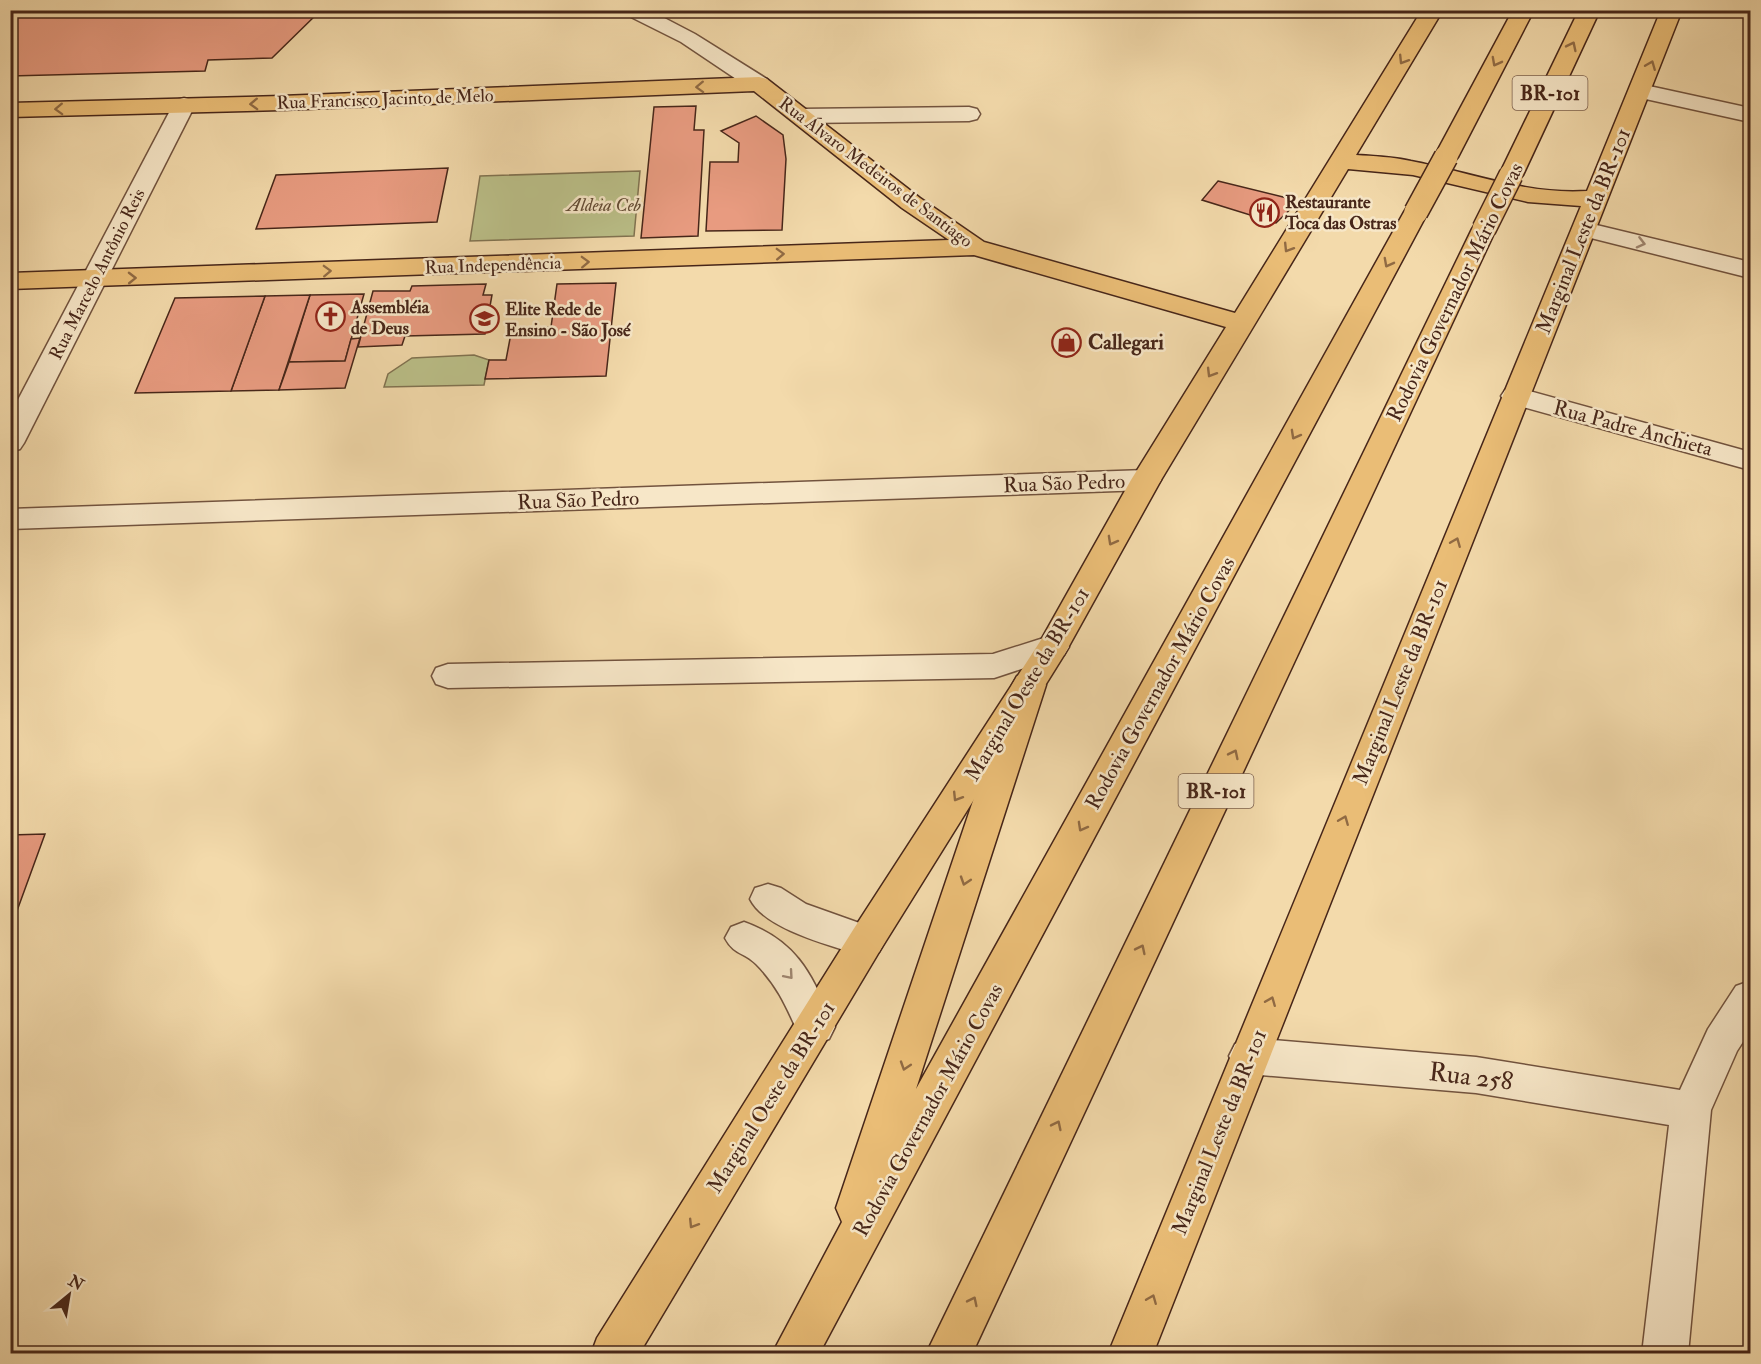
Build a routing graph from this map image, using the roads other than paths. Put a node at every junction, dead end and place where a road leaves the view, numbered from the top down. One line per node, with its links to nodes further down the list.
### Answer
1 (632, 10): 6 (street, Rua Álvaro Medeiros de Santiago)
2 (1433, 10): 13 (main road, Marginal Oeste da BR-101, one-way to 13)
3 (1524, 10): 39 (main road, Rodovia Governador Mário Covas / BR-101, one-way to 39, bridge)
4 (1590, 10): 42 (main road, Rodovia Governador Mário Covas / BR-101, one-way to 4, bridge)
5 (1672, 10): 7 (main road, Marginal Leste da BR-101, one-way to 5)
6 (759, 84): 8 (main road, Rua Francisco Jacinto de Melo, one-way to 8); 12 (main road, Rua Álvaro Medeiros de Santiago)
7 (1640, 91): 11 (street); 17 (main road, Marginal Leste da BR-101)
8 (184, 105): 9 (main road, Rua Francisco Jacinto de Melo, one-way to 9); 21 (street, Rua Marcelo Antônio Reis)
9 (10, 110)
10 (969, 114): 12 (street)
11 (1750, 115)
12 (801, 116): 19 (main road, Rua Álvaro Medeiros de Santiago)
13 (1358, 133): 14 (main road, Marginal Oeste da BR-101); 15 (main road)
14 (1340, 161): 15 (main road); 23 (main road, Marginal Oeste da BR-101, one-way to 23)
15 (1412, 168): 16 (main road)
16 (1528, 197): 17 (main road); 18 (main road)
17 (1598, 197): 18 (main road, Marginal Leste da BR-101)
18 (1582, 234): 20 (street, one-way to 20); 24 (main road, Marginal Leste da BR-101)
19 (975, 247): 21 (main road, Rua Independência, one-way to 19); 23 (main road, Rua Álvaro Medeiros de Santiago)
20 (1750, 270)
21 (95, 278): 22 (main road, Rua Independência); 25 (street, Rua Marcelo Antônio Reis)
22 (10, 281)
23 (1242, 323): 27 (main road, Marginal Oeste da BR-101, one-way to 27)
24 (1515, 396): 26 (street, Rua Padre Anchieta); 37 (main road, Marginal Leste da BR-101, one-way to 24)
25 (10, 443)
26 (1750, 460)
27 (1146, 480): 28 (street, Rua São Pedro); 29 (main road, Marginal Oeste da BR-101, one-way to 29)
28 (10, 519)
29 (1053, 647): 30 (street); 31 (main road, Marginal Oeste da BR-101)
30 (448, 676)
31 (1029, 685): 34 (main road, Marginal Oeste da BR-101, one-way to 34); 39 (main road, one-way to 39)
32 (768, 899): 34 (street)
33 (744, 938): 36 (street, one-way to 36)
34 (866, 941): 36 (main road, Marginal Oeste da BR-101)
35 (1750, 998): 38 (street)
36 (814, 1027): 40 (main road, Marginal Oeste da BR-101, one-way to 40)
37 (1249, 1056): 38 (street, Rua 258); 43 (main road, Marginal Leste da BR-101, one-way to 37)
38 (1691, 1110): 44 (street)
39 (827, 1293): 41 (main road, Rodovia Governador Mário Covas / BR-101)
40 (613, 1353)
41 (794, 1353)
42 (948, 1353)
43 (1130, 1353)
44 (1665, 1353)

